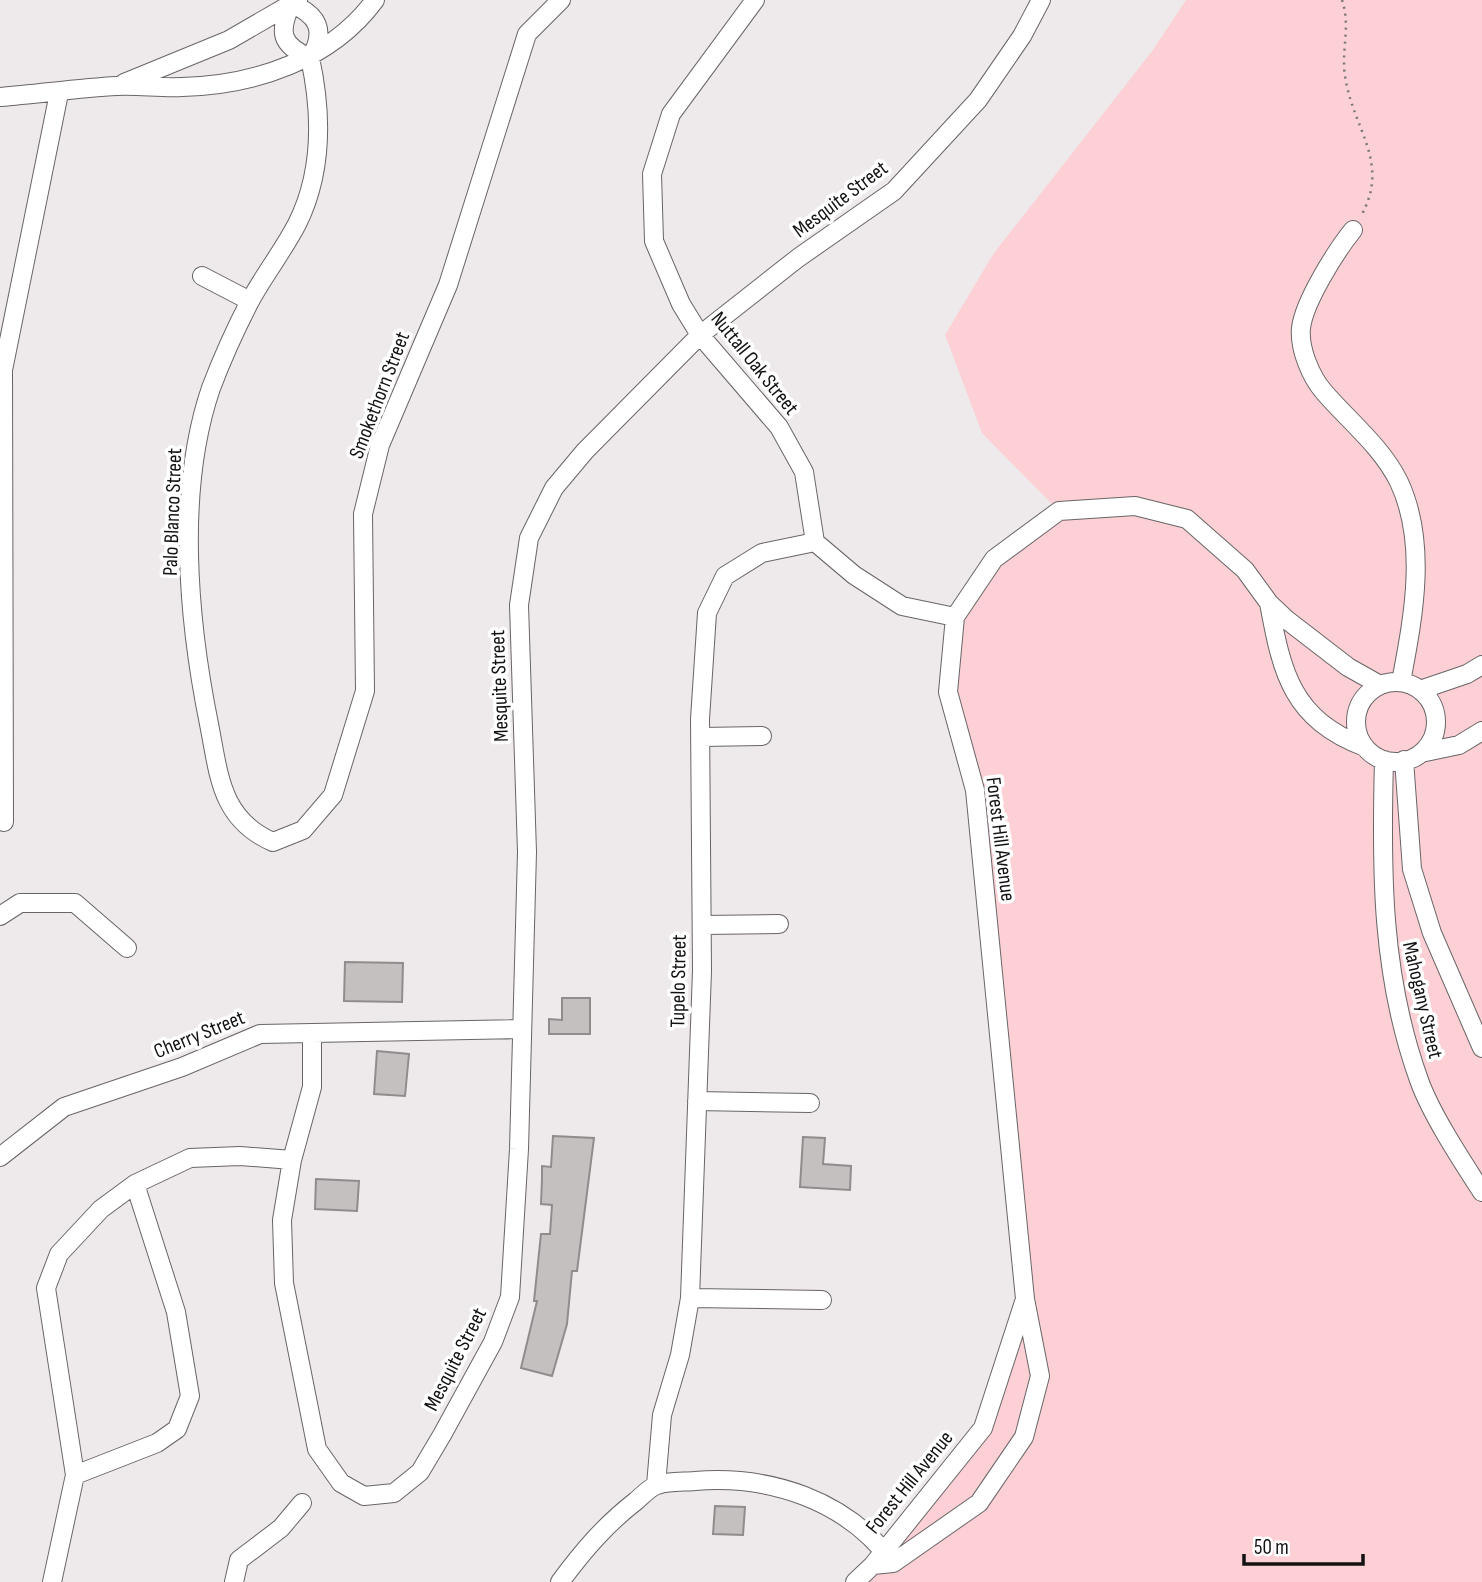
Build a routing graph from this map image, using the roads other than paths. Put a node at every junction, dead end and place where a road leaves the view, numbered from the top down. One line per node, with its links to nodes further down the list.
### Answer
1 (376, 0): 6 (street)
2 (561, 0): 28 (street, Smokethorn Street)
3 (755, 0): 13 (street, Nuttall Oak Street)
4 (1041, 0): 13 (street, Mesquite Street)
5 (293, 1): 6 (street); 6 (street); 7 (street)
6 (310, 58): 7 (street); 12 (street, Palo Blanco Street)
7 (117, 86): 8 (street)
8 (59, 93): 9 (street); 27 (street)
9 (0, 97)
10 (1353, 230): 18 (street)
11 (202, 276): 12 (street)
12 (250, 302): 28 (street, Palo Blanco Street)
13 (700, 335): 14 (street, Nuttall Oak Street); 33 (street, Mesquite Street)
14 (815, 542): 16 (street); 23 (street, Tupelo Street)
15 (1269, 603): 16 (street, Forest Hill Avenue); 19 (street, Forest Hill Avenue); 24 (street, Forest Hill Avenue)
16 (955, 617): 43 (street, Forest Hill Avenue)
17 (1482, 665): 20 (street)
18 (1401, 682): 19 (street); 20 (street)
19 (1380, 685): 24 (street)
20 (1420, 690): 25 (street)
21 (1482, 731): 25 (street)
22 (762, 736): 23 (street)
23 (701, 737): 31 (street, Tupelo Street)
24 (1364, 747): 26 (street)
25 (1412, 757): 26 (street); 35 (street, Mahogany Street)
26 (1384, 760): 41 (street, Mahogany Street)
27 (4, 822)
28 (273, 842)
29 (0, 916): 32 (street)
30 (779, 924): 31 (street)
31 (702, 925): 36 (street, Tupelo Street)
32 (127, 948)
33 (521, 1029): 34 (street, Cherry Street); 39 (street, Mesquite Street)
34 (312, 1034): 38 (street, Cherry Street); 39 (street)
35 (1482, 1048)
36 (698, 1101): 37 (street); 42 (street, Tupelo Street)
37 (810, 1103)
38 (0, 1157)
39 (292, 1160): 40 (street)
40 (135, 1184): 45 (street); 45 (street)
41 (1482, 1192)
42 (690, 1298): 44 (street); 46 (street, Tupelo Street)
43 (1025, 1298): 48 (street, Forest Hill Avenue); 48 (street, Forest Hill Avenue)
44 (822, 1300)
45 (75, 1475): 49 (street)
46 (656, 1485): 48 (street); 51 (street)
47 (302, 1503): 50 (street)
48 (888, 1556): 52 (street, Forest Hill Avenue)
49 (52, 1582)
50 (234, 1582)
51 (560, 1582)
52 (855, 1582)

